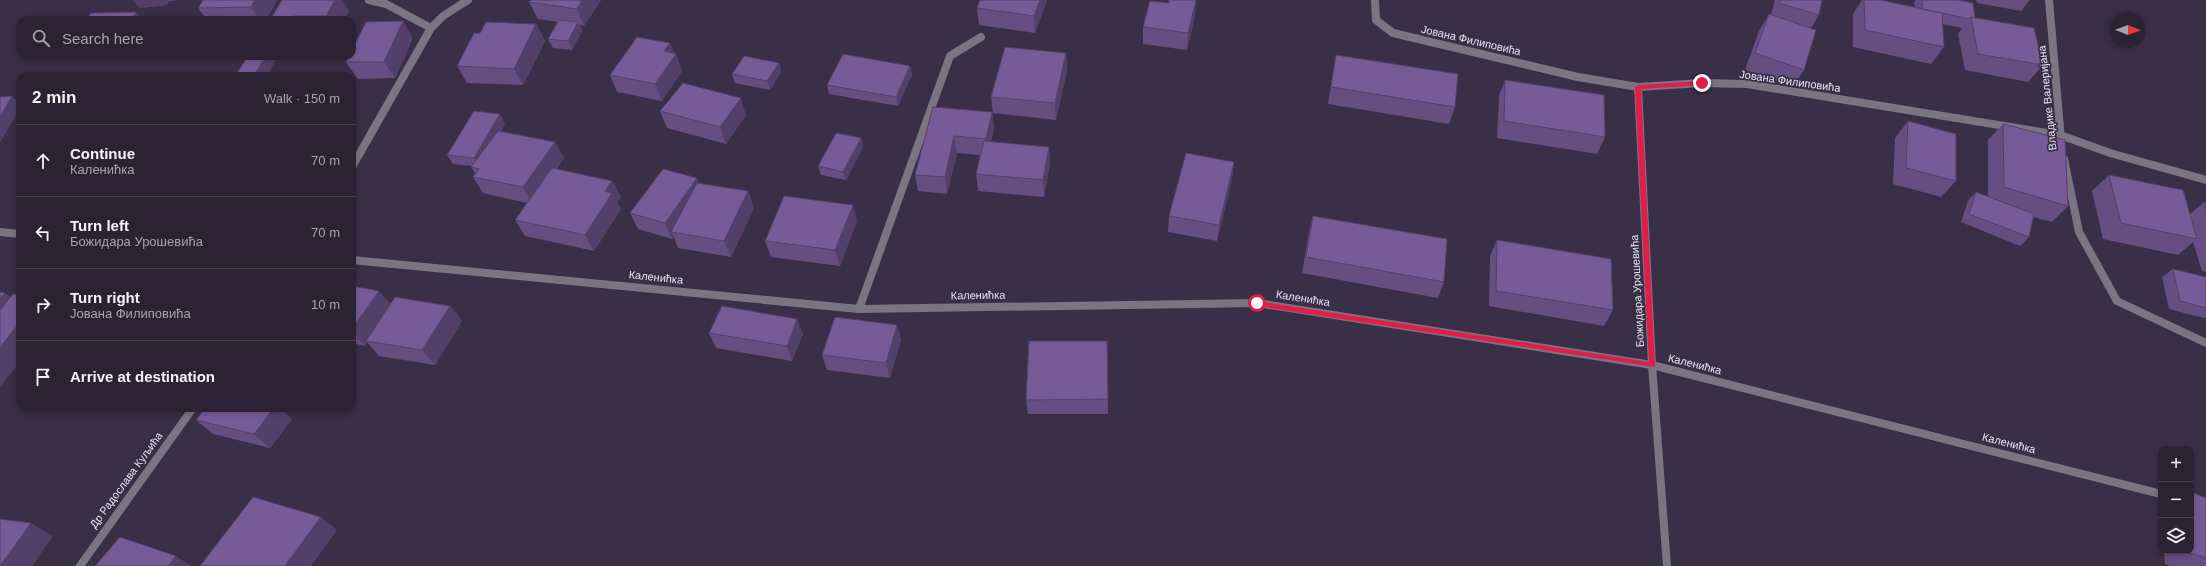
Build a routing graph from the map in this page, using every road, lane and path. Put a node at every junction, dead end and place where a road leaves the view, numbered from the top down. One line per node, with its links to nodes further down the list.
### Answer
1 (369, 0): 5 (street)
2 (468, 0): 5 (street)
3 (1375, 0): 7 (street, Јована Филиповића)
4 (2049, 0): 8 (street, Владике Валеријана)
5 (431, 28): 9 (street)
6 (981, 37): 14 (street)
7 (1638, 87): 8 (street, Јована Филиповића); 16 (street, Божидара Урошевића)
8 (2060, 135): 10 (street, Јована Филиповића); 15 (street, Владике Валеријана)
9 (356, 160)
10 (2206, 180)
11 (0, 232): 12 (street)
12 (16, 234)
13 (356, 260): 14 (street, Каленићка)
14 (859, 309): 16 (street, Каленићка)
15 (2206, 343)
16 (1652, 365): 18 (street, Каленићка); 20 (street, Божидара Урошевића)
17 (190, 412): 19 (street, Др Радослава Куљића)
18 (2158, 493)
19 (80, 566)
20 (1667, 566)

